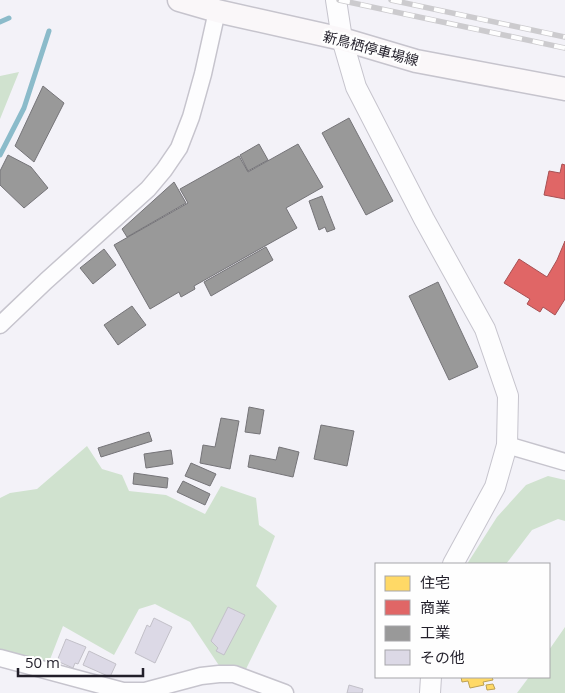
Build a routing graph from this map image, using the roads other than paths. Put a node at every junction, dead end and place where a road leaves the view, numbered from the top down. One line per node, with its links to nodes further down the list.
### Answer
1 (179, 0): 3 (main road, 新鳥栖停車場線)
2 (336, 0): 4 (street)
3 (218, 11): 4 (main road, 新鳥栖停車場線); 6 (street)
4 (342, 39): 5 (main road, 新鳥栖停車場線); 7 (street)
5 (565, 89)
6 (0, 325)
7 (507, 445): 8 (street); 9 (street)
8 (565, 462)
9 (454, 563)
10 (0, 658): 12 (street)
11 (431, 678): 13 (street)
12 (285, 693)
13 (430, 693)

